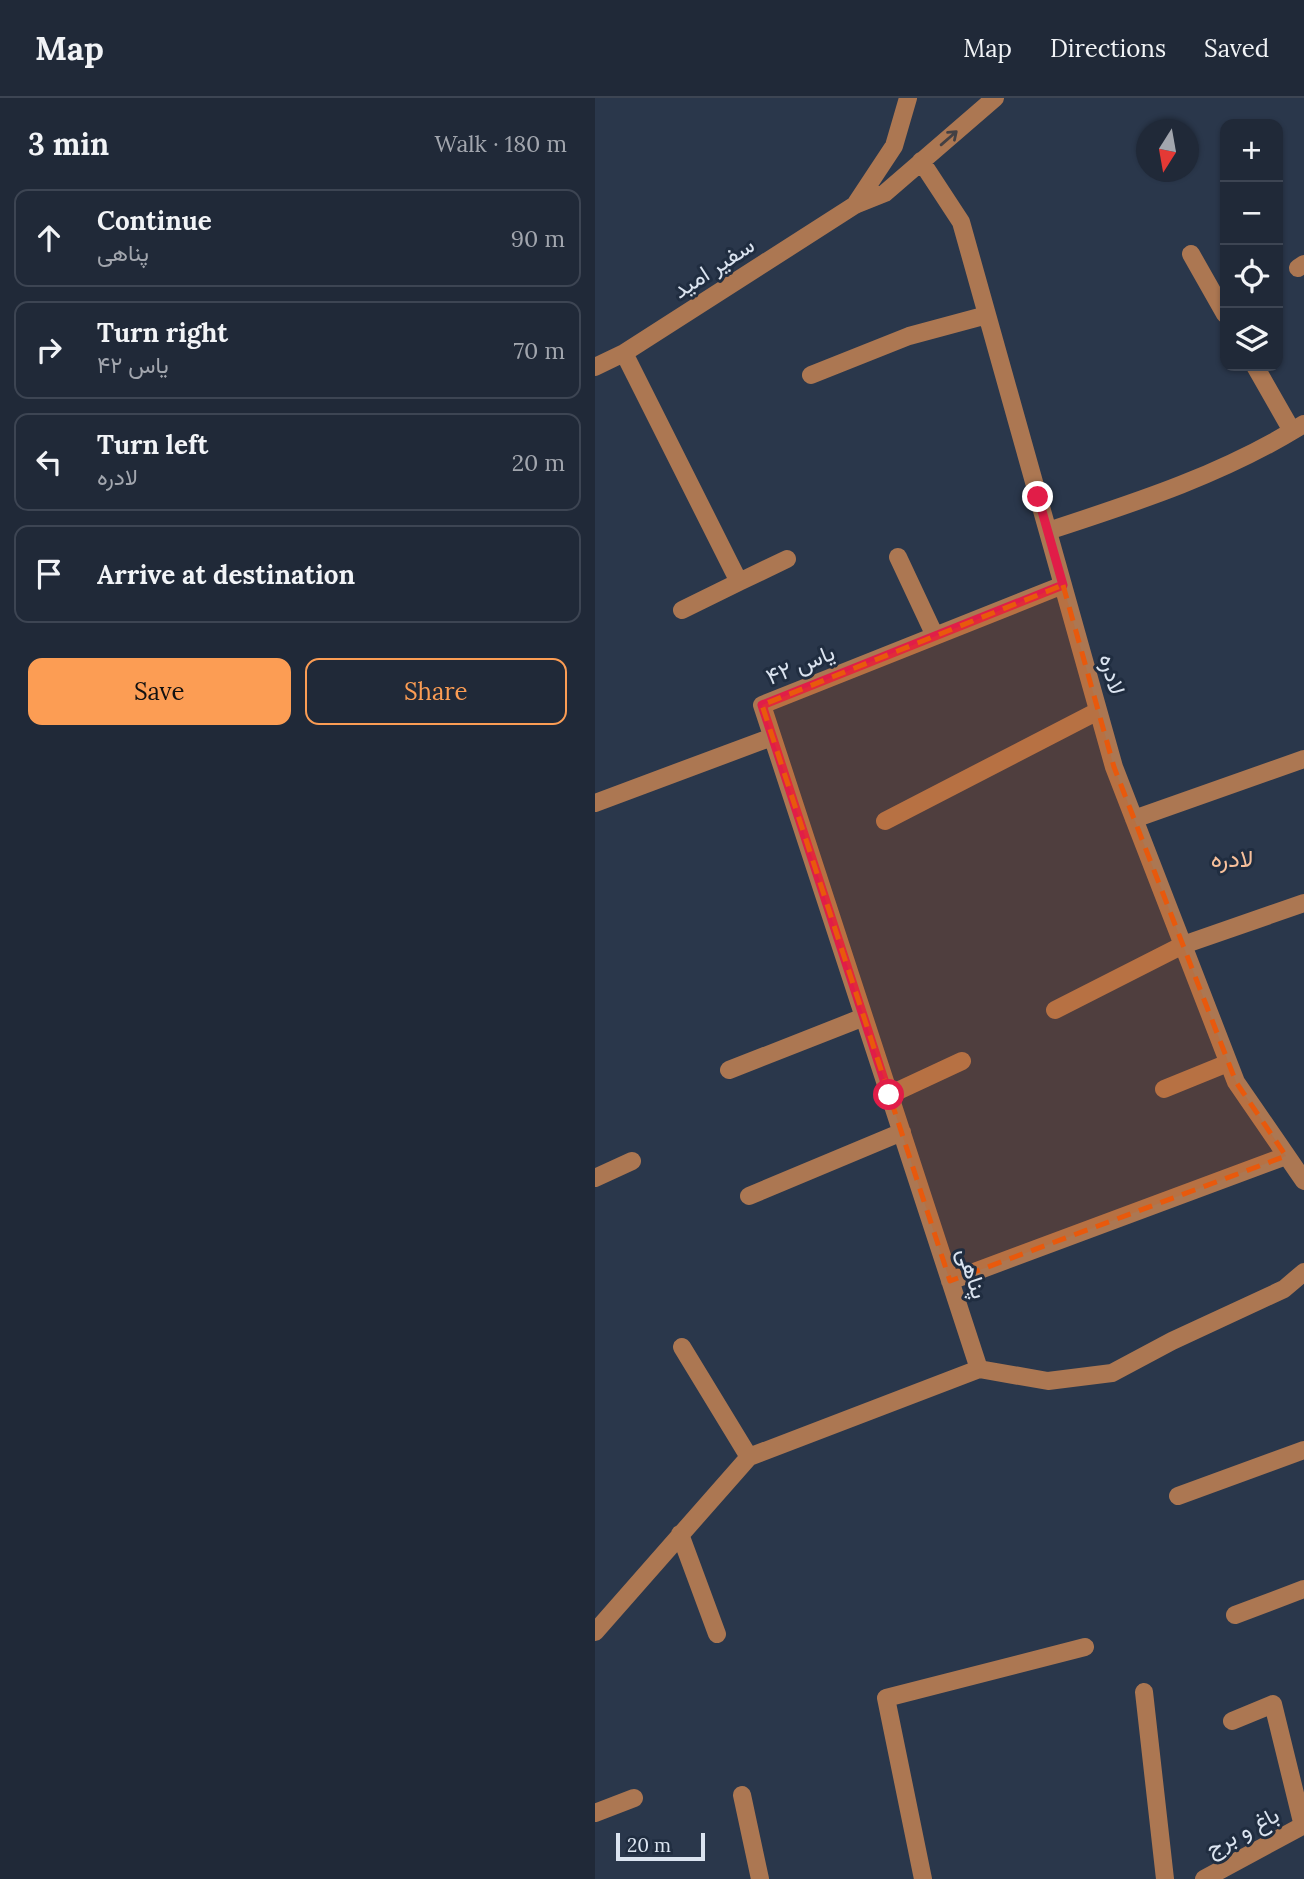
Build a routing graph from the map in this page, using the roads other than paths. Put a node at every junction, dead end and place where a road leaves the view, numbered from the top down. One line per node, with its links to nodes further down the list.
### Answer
1 (908, 98): 4 (street)
2 (995, 98): 3 (street, one-way to 2)
3 (921, 162): 4 (street); 7 (street, لادره)
4 (855, 205): 8 (street, سفیر امید)
5 (1191, 254): 6 (street)
6 (1222, 308)
7 (987, 315): 11 (street); 13 (street, لادره)
8 (624, 353): 9 (street, سفیر امید); 16 (street)
9 (595, 367)
10 (1258, 371): 12 (street)
11 (811, 374)
12 (1298, 428): 13 (street)
13 (1048, 531): 17 (street, لادره)
14 (898, 557): 19 (street)
15 (787, 559): 16 (street)
16 (739, 582): 18 (street)
17 (1063, 585): 19 (street, یاس ۴۲); 20 (street, لادره)
18 (682, 610)
19 (936, 636): 21 (street, یاس ۴۲)
20 (1098, 711): 24 (street, لادره); 25 (street)
21 (772, 737): 23 (street); 29 (street, پناهی)
22 (1304, 759): 24 (street)
23 (595, 803)
24 (1134, 820): 27 (street, لادره)
25 (885, 821)
26 (1304, 903): 27 (street)
27 (1182, 945): 28 (street); 31 (street, لادره)
28 (1055, 1010)
29 (864, 1017): 32 (street); 34 (street, پناهی)
30 (962, 1061): 34 (street)
31 (1228, 1063): 33 (street); 36 (street, لادره)
32 (729, 1070)
33 (1164, 1089)
34 (889, 1095): 35 (street, پناهی)
35 (902, 1132): 40 (street); 42 (street, پناهی)
36 (1286, 1156): 39 (street, لادره); 42 (street)
37 (632, 1161): 38 (street)
38 (595, 1178)
39 (1304, 1181)
40 (749, 1196)
41 (1304, 1272): 44 (street)
42 (950, 1281): 44 (street, پناهی)
43 (682, 1347): 46 (street)
44 (979, 1369): 46 (street)
45 (1304, 1450): 47 (street)
46 (749, 1457): 48 (street)
47 (1178, 1496)
48 (680, 1534): 51 (street); 52 (street)
49 (1304, 1589): 50 (street)
50 (1235, 1615)
51 (595, 1632)
52 (717, 1634)
53 (1085, 1647): 61 (street)
54 (1144, 1692): 62 (street)
55 (1232, 1721): 59 (street)
56 (742, 1795): 60 (street)
57 (634, 1798): 58 (street)
58 (595, 1813)
59 (1304, 1825): 63 (street, باغ و برج)
60 (760, 1879)
61 (923, 1879)
62 (1164, 1879)
63 (1204, 1879)

